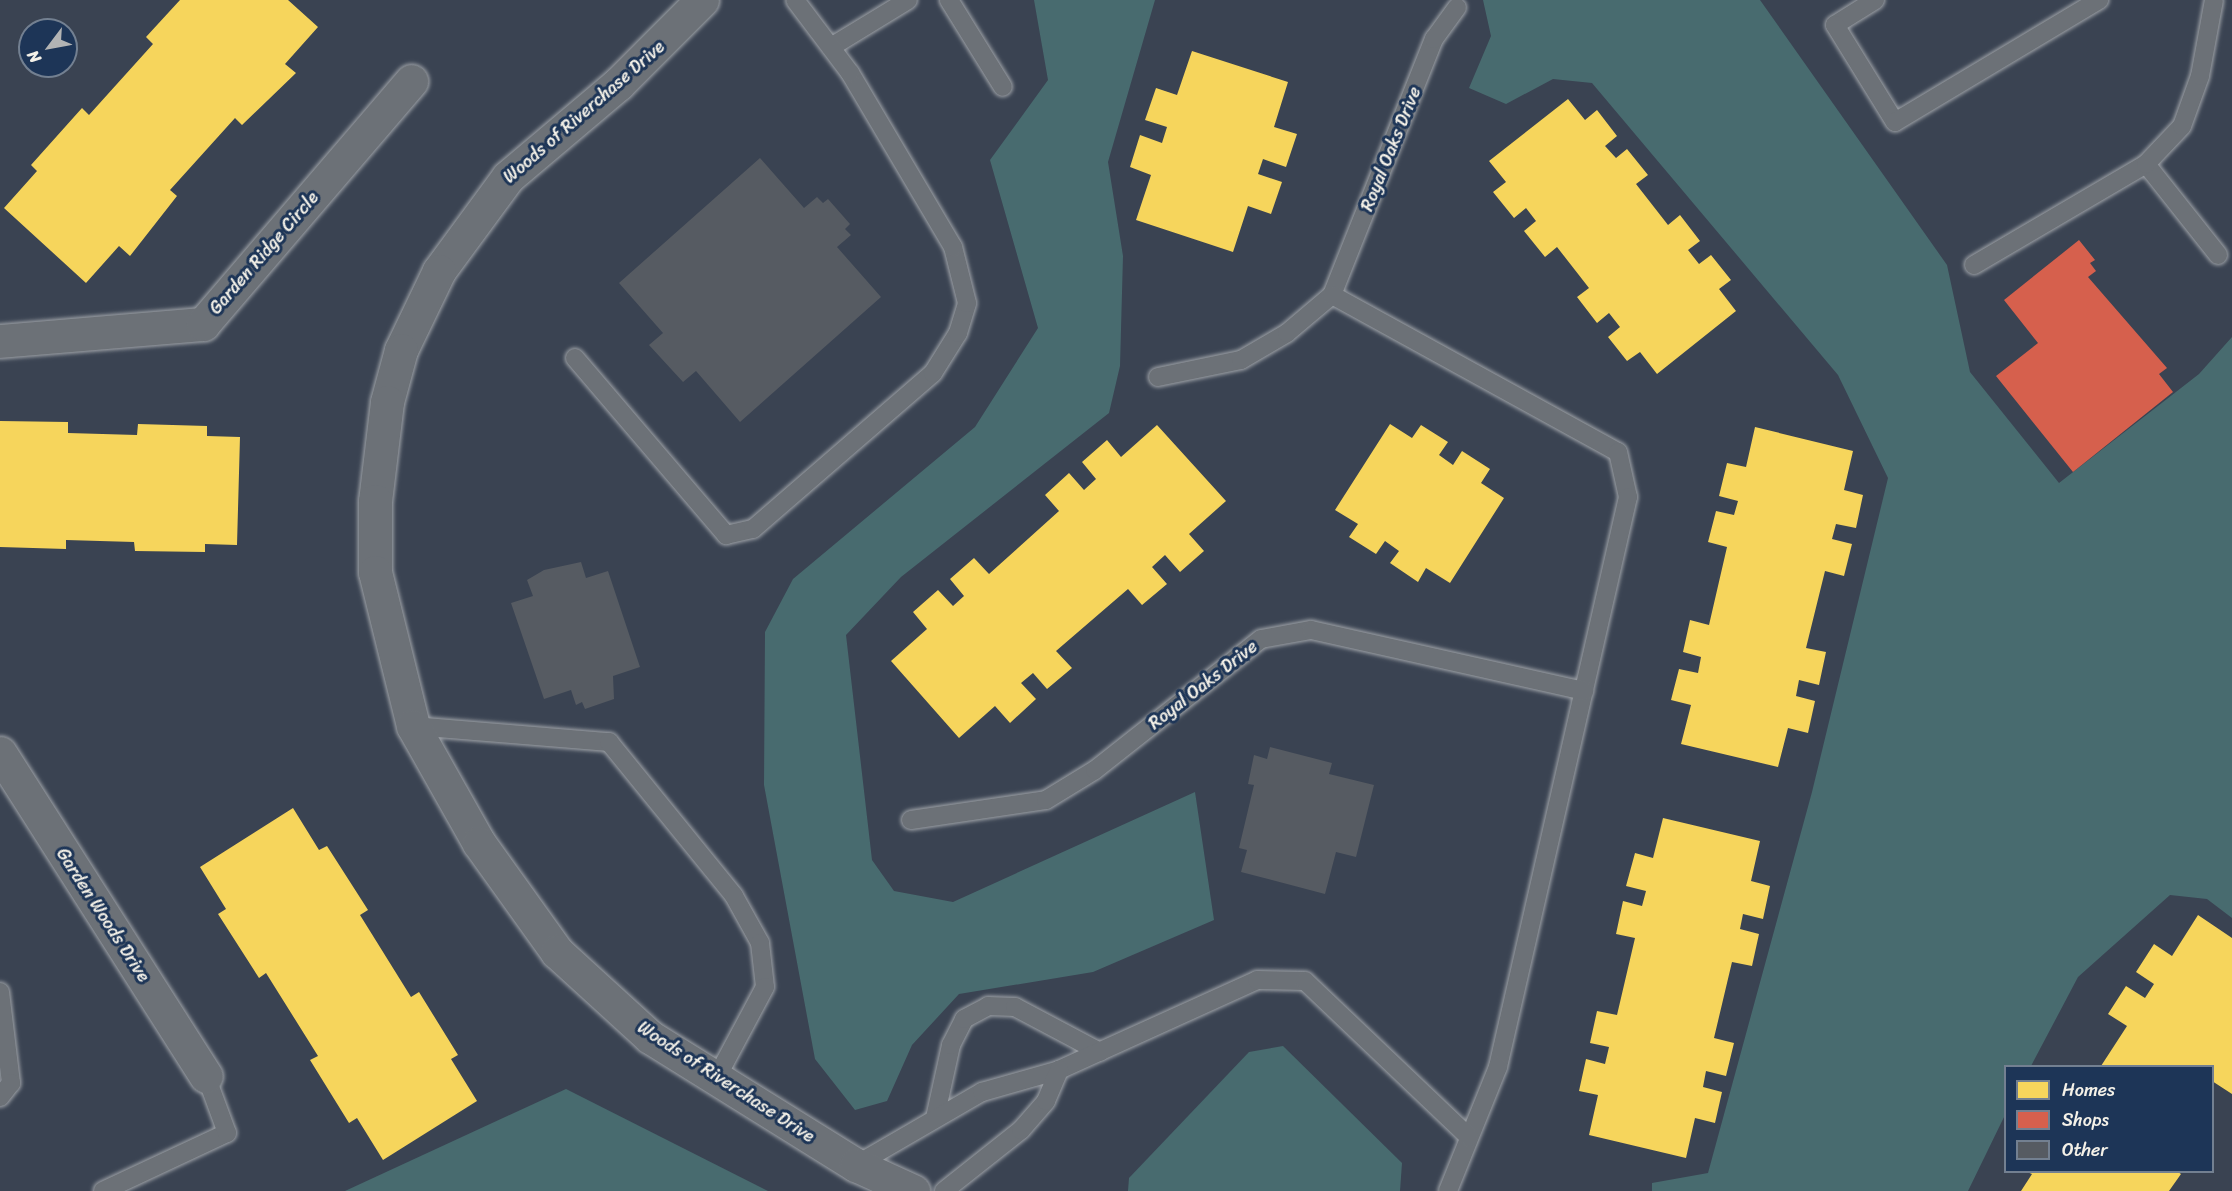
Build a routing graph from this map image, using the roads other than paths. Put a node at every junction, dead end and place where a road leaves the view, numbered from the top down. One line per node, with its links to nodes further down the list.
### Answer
1 (702, 0): 20 (street, Woods of Riverchase Drive)
2 (795, 0): 9 (lane)
3 (908, 0): 9 (lane)
4 (949, 0): 11 (lane)
5 (1875, 0): 7 (lane)
6 (2214, 0): 12 (lane)
7 (2093, 1)
8 (1457, 7): 15 (lane, Royal Oaks Drive)
9 (831, 47): 17 (lane)
10 (411, 81): 16 (street, Garden Ridge Circle)
11 (1003, 87)
12 (2146, 164): 13 (lane); 14 (lane)
13 (2218, 255)
14 (1974, 265)
15 (1332, 295): 18 (lane, Royal Oaks Drive); 19 (lane)
16 (0, 340)
17 (575, 358)
18 (1158, 377)
19 (1584, 691): 22 (lane, Royal Oaks Drive); 30 (lane)
20 (413, 726): 27 (street, Woods of Riverchase Drive); 27 (lane)
21 (0, 753): 26 (street, Garden Woods Drive)
22 (911, 820)
23 (0, 992): 28 (lane)
24 (1100, 1052): 25 (lane); 29 (lane); 30 (lane)
25 (1059, 1070): 29 (lane); 34 (lane)
26 (206, 1076): 32 (lane)
27 (717, 1077): 31 (street, Woods of Riverchase Drive)
28 (0, 1097)
29 (935, 1118): 31 (lane)
30 (1469, 1137): 35 (lane)
31 (856, 1165): 33 (street, Woods of Riverchase Drive)
32 (103, 1191)
33 (913, 1191)
34 (944, 1191)
35 (1448, 1191)

